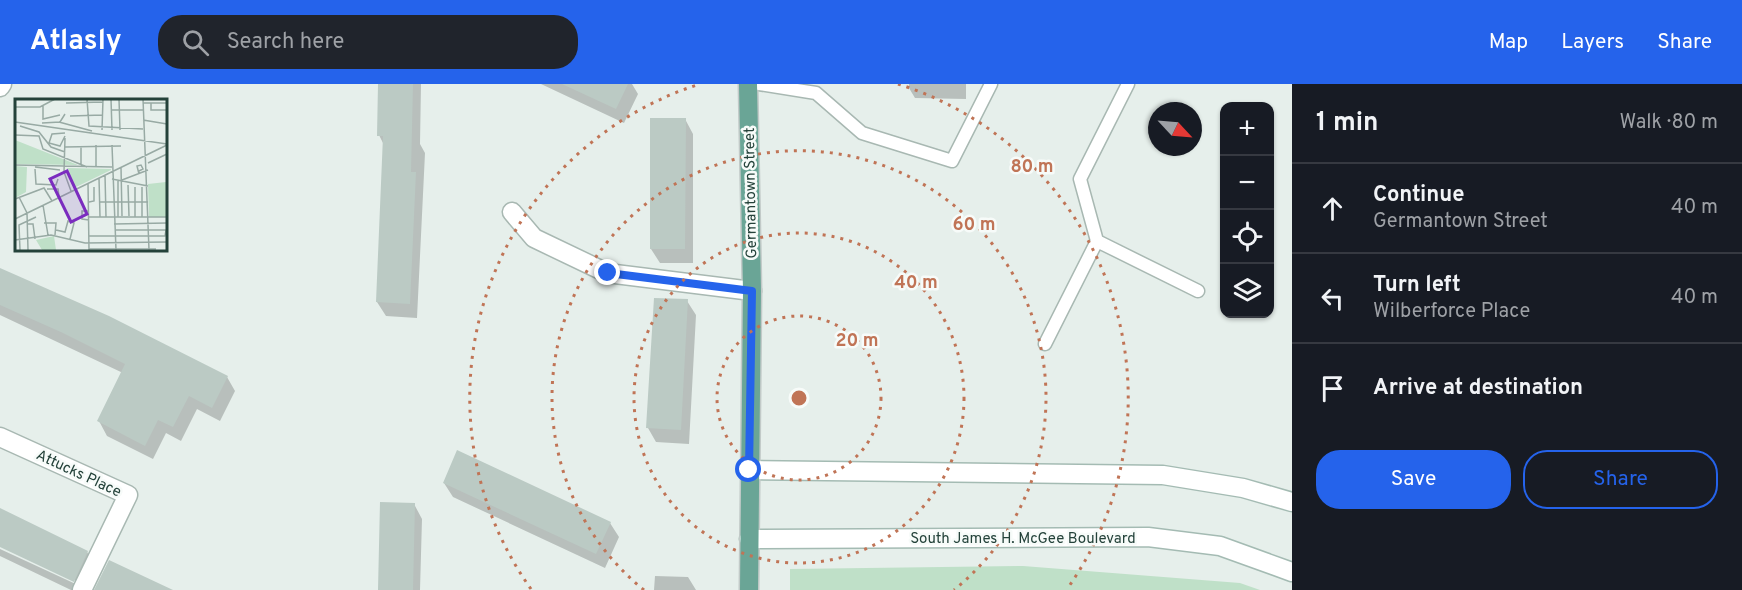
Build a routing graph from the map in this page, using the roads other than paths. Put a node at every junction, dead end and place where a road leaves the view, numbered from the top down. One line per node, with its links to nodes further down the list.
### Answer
1 (748, 84): 7 (main road, Germantown Street)
2 (759, 84): 3 (lane)
3 (992, 84)
4 (1128, 84): 6 (lane)
5 (512, 212): 7 (main road)
6 (1097, 240): 8 (lane); 9 (lane)
7 (752, 291): 11 (main road, Germantown Street)
8 (1198, 291)
9 (1045, 344)
10 (0, 437): 15 (main road, Attucks Place)
11 (749, 470): 12 (main road); 13 (main road, Germantown Street)
12 (1292, 502)
13 (750, 539): 14 (main road, South James H. McGee Boulevard); 16 (main road, Germantown Street)
14 (1292, 572)
15 (82, 590)
16 (750, 590)

